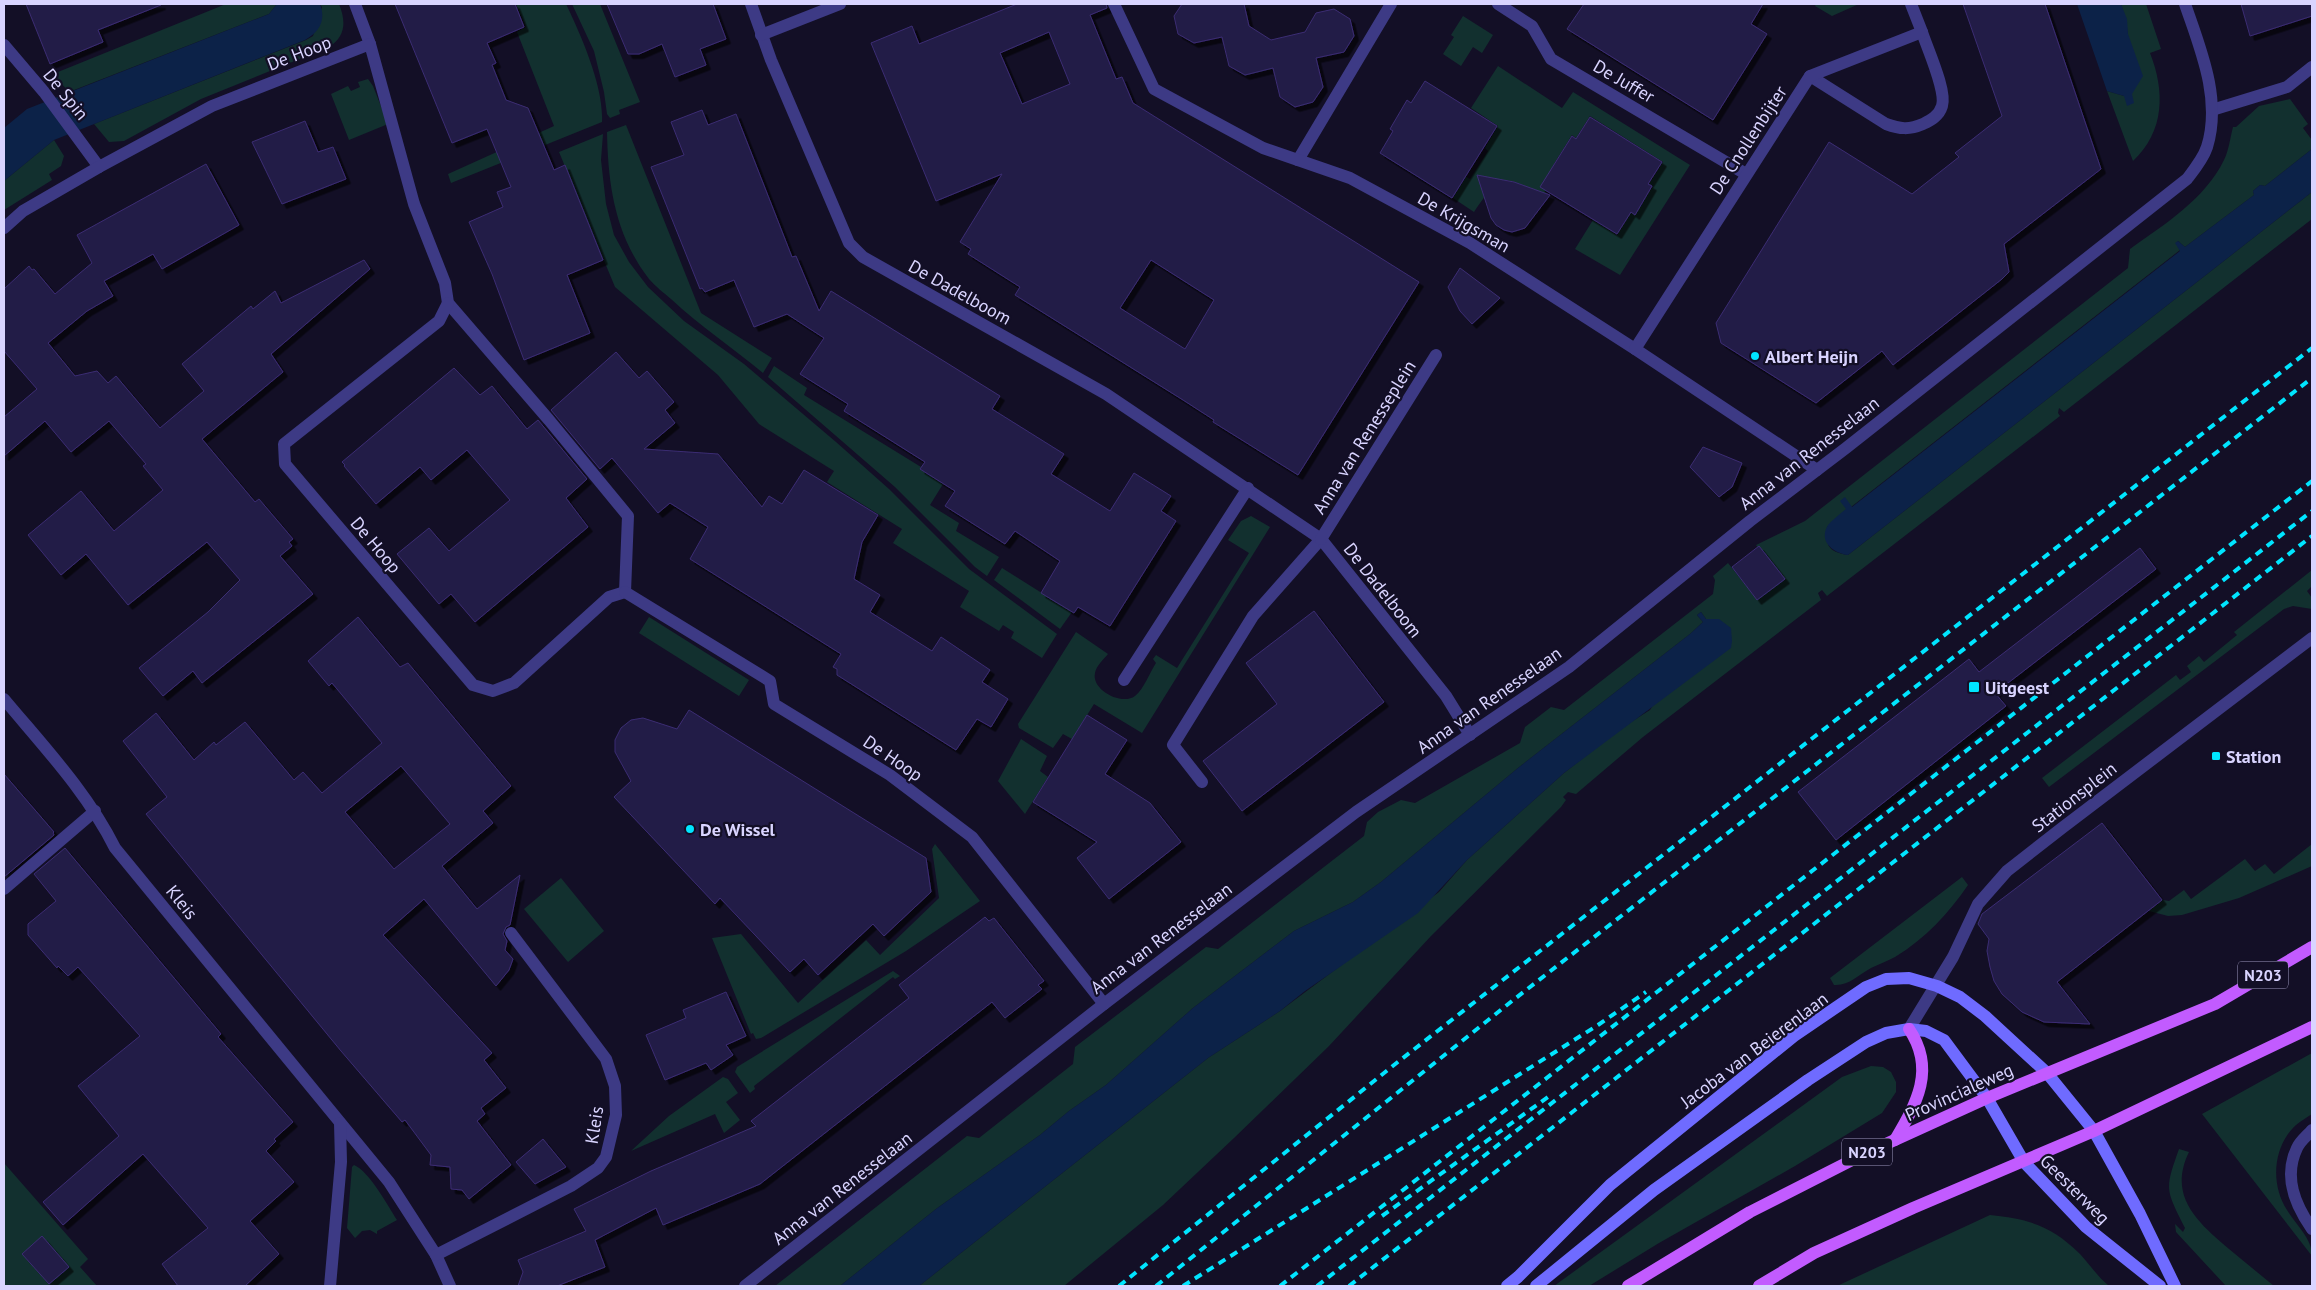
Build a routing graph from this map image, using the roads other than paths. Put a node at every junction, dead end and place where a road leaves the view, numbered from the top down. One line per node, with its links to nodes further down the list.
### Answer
1 (355, 4): 11 (street)
2 (750, 4): 10 (street)
3 (840, 4): 10 (street)
4 (1114, 4): 16 (street, De Krijgsman)
5 (1391, 4): 16 (street)
6 (1498, 4): 18 (street, De Juffer)
7 (1911, 4): 9 (street)
8 (2185, 4): 15 (street, Anna van Renesselaan)
9 (1922, 32): 14 (street, De Cnollenbijter); 14 (street)
10 (761, 35): 24 (street, De Dadelboom)
11 (370, 44): 17 (street, De Hoop); 20 (street)
12 (4, 45): 17 (street, De Spin)
13 (2312, 67): 15 (street)
14 (1810, 76): 18 (street, De Cnollenbijter)
15 (2212, 110): 23 (street, Anna van Renesselaan)
16 (1298, 160): 21 (street, De Krijgsman)
17 (99, 167): 19 (street, De Hoop)
18 (1746, 174): 21 (street, De Cnollenbijter)
19 (4, 228)
20 (448, 303): 26 (street); 26 (street, De Hoop)
21 (1635, 349): 23 (street, De Krijgsman)
22 (1436, 355): 25 (street, Anna van Renesseplein)
23 (1817, 470): 30 (street, Anna van Renesselaan)
24 (1248, 488): 25 (street, De Dadelboom); 28 (street)
25 (1321, 539): 30 (street, De Dadelboom); 31 (street, Anna van Renesseplein)
26 (625, 592): 37 (street, De Hoop)
27 (2312, 638): 36 (street, Stationsplein)
28 (1124, 680)
29 (4, 699): 32 (street, Kleis)
30 (1470, 735): 37 (street, Anna van Renesselaan)
31 (1202, 782)
32 (95, 811): 33 (street); 42 (street, Kleis)
33 (4, 889)
34 (511, 933): 48 (street, Kleis)
35 (2312, 947): 40 (main road, Provincialeweg / N203)
36 (1937, 986): 39 (street, Stationsplein); 40 (main road, Jacoba van Beierenlaan); 52 (main road, Jacoba van Beierenlaan)
37 (1104, 1004): 51 (street, Anna van Renesselaan)
38 (2312, 1027): 44 (main road)
39 (1909, 1029): 41 (main road); 45 (main road); 53 (main road)
40 (2047, 1073): 41 (main road, Provincialeweg / N203); 44 (main road, Geesterweg)
41 (1987, 1098): 45 (main road, Provincialeweg / N203); 46 (main road, Geesterweg)
42 (340, 1123): 48 (street, Kleis); 49 (street)
43 (2312, 1130): 47 (street)
44 (2094, 1131): 46 (main road); 57 (main road, Geesterweg)
45 (1895, 1140): 54 (main road, Provincialeweg / N203)
46 (2024, 1162): 55 (main road); 56 (main road, Geesterweg)
47 (2312, 1229)
48 (436, 1255): 50 (street, Kleis)
49 (330, 1286)
50 (450, 1286)
51 (746, 1286)
52 (1507, 1286)
53 (1536, 1286)
54 (1628, 1286)
55 (1759, 1286)
56 (2160, 1286)
57 (2175, 1286)

